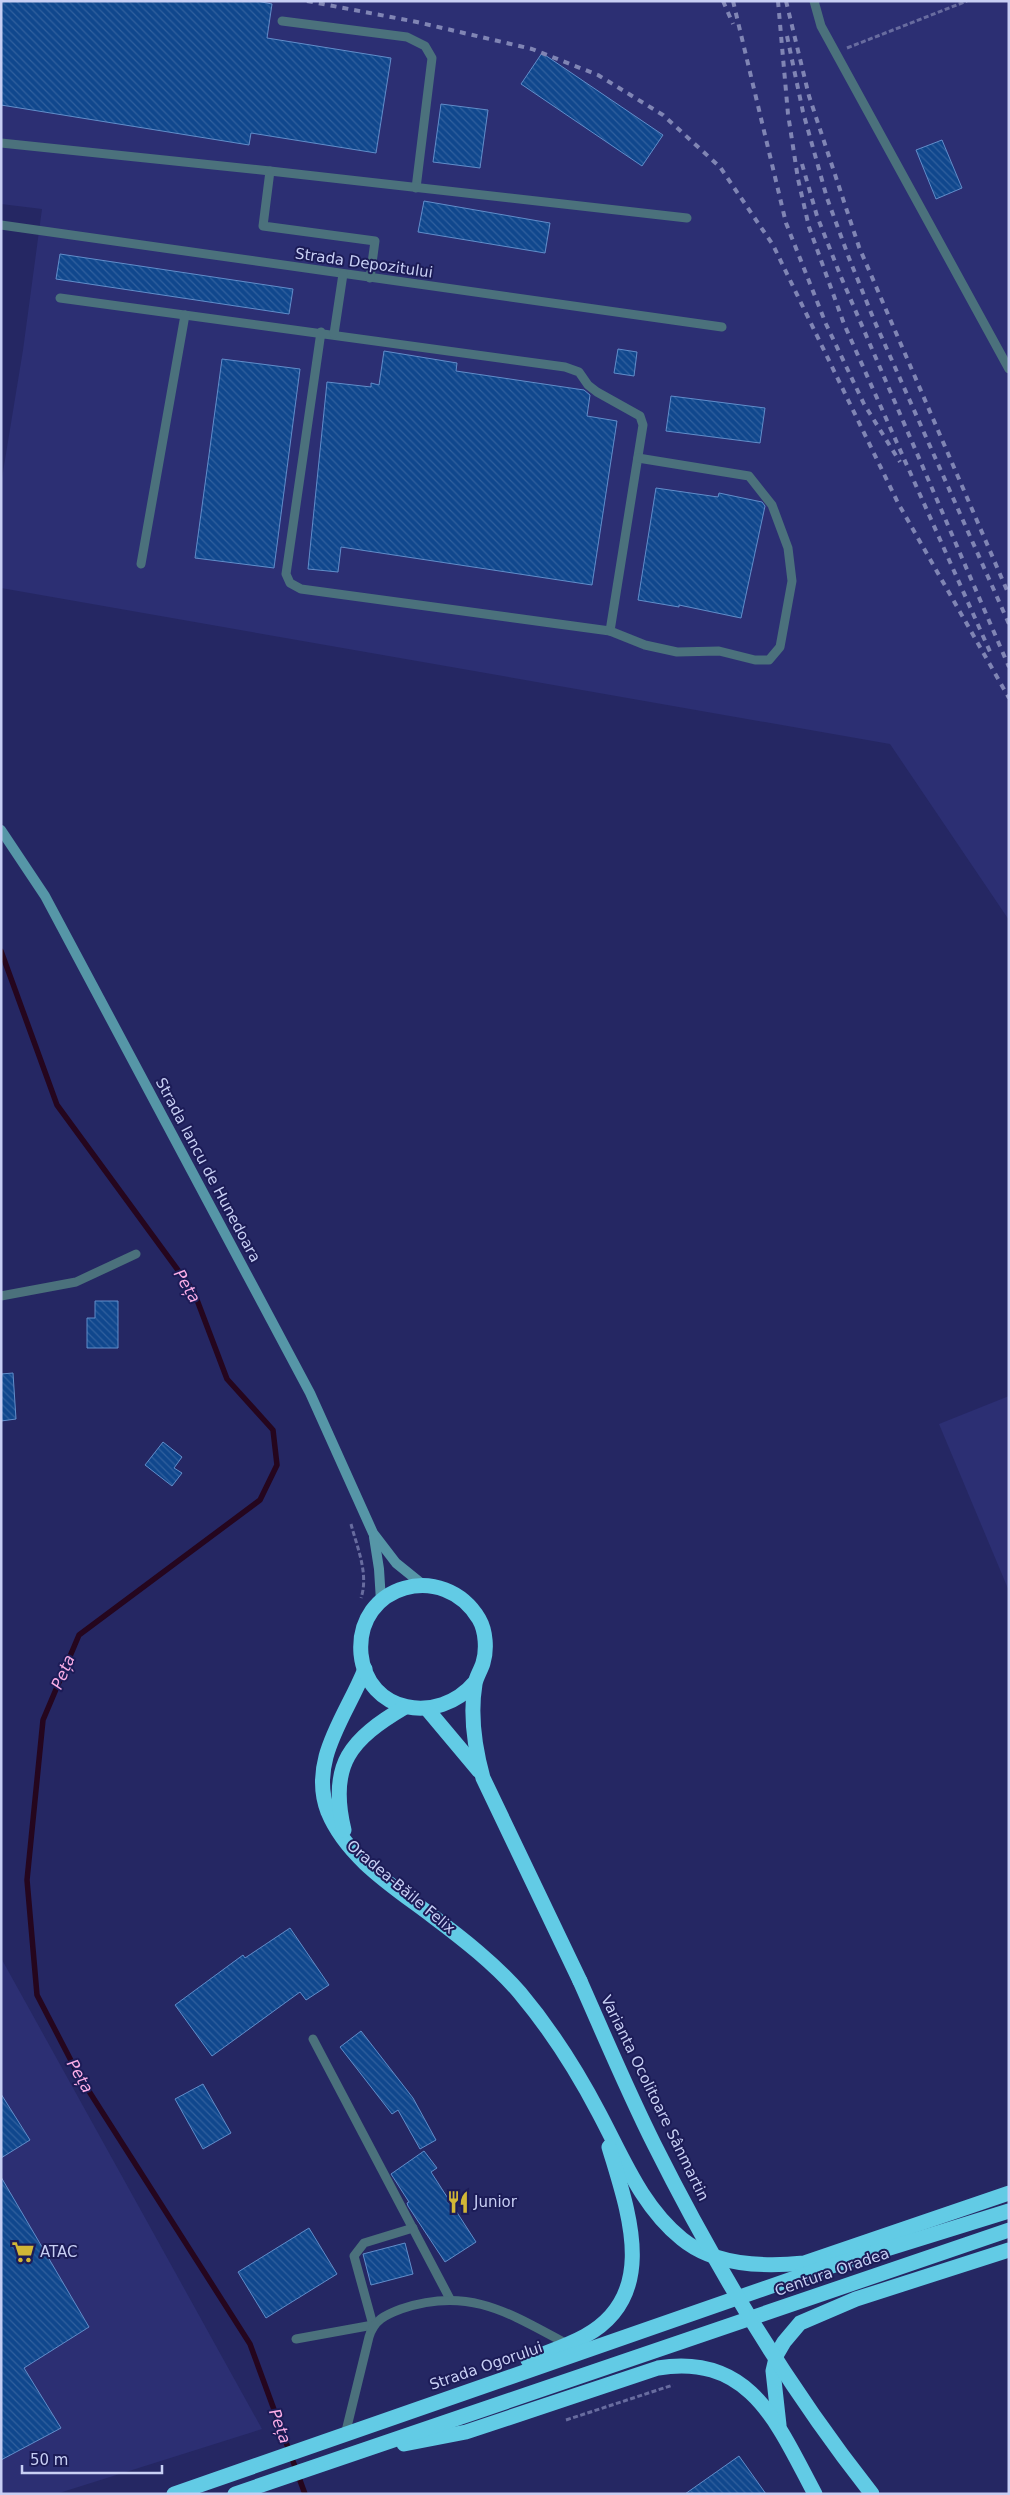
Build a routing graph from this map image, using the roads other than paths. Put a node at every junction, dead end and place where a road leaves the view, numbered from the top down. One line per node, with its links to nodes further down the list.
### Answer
1 (814, 1): 15 (lane)
2 (282, 21): 5 (lane)
3 (1, 142): 4 (lane)
4 (270, 171): 5 (lane); 9 (lane)
5 (416, 188): 6 (lane)
6 (687, 218)
7 (1, 225): 8 (lane, Strada Depozitului)
8 (343, 274): 9 (lane, Strada Depozitului); 14 (lane)
9 (370, 278): 12 (lane, Strada Depozitului)
10 (60, 298): 11 (lane)
11 (185, 315): 13 (lane); 17 (lane)
12 (722, 328)
13 (321, 332): 14 (lane); 18 (lane)
14 (334, 334): 16 (lane)
15 (1009, 369)
16 (638, 458): 18 (lane); 18 (lane)
17 (141, 564)
18 (610, 631)
19 (1, 830): 22 (street, Strada Iancu de Hunedoara)
20 (136, 1254): 21 (lane)
21 (1, 1296)
22 (373, 1533): 23 (street, Strada Iancu de Hunedoara); 24 (street, Strada Iancu de Hunedoara)
23 (422, 1584): 24 (highway); 26 (highway)
24 (381, 1601): 25 (highway)
25 (365, 1669): 27 (highway); 30 (highway)
26 (475, 1682): 28 (highway); 29 (highway, Varianta Ocolitoare Sânmartin)
27 (405, 1706): 28 (highway); 30 (highway)
28 (427, 1709): 29 (highway, Varianta Ocolitoare Sânmartin)
29 (483, 1778): 51 (highway, Varianta Ocolitoare Sânmartin, bridge)
30 (346, 1842): 32 (highway)
31 (313, 2039): 35 (lane)
32 (599, 2112): 33 (highway); 42 (highway)
33 (1009, 2193)
34 (1009, 2211): 38 (highway, Centura Oradea)
35 (413, 2228): 39 (lane); 40 (lane)
36 (1009, 2230): 46 (highway, Centura Oradea)
37 (1008, 2252): 44 (highway)
38 (809, 2273): 43 (highway, Strada Ogorului)
39 (450, 2299): 40 (lane); 42 (lane)
40 (373, 2325): 41 (lane); 45 (lane)
41 (296, 2339)
42 (567, 2344): 43 (highway)
43 (379, 2422): 45 (highway, Strada Ogorului)
44 (780, 2429): 46 (highway); 50 (highway)
45 (346, 2435): 48 (highway, Strada Ogorului)
46 (367, 2449): 47 (highway)
47 (269, 2486): 49 (highway)
48 (174, 2494)
49 (235, 2494)
50 (815, 2494)
51 (872, 2494)

